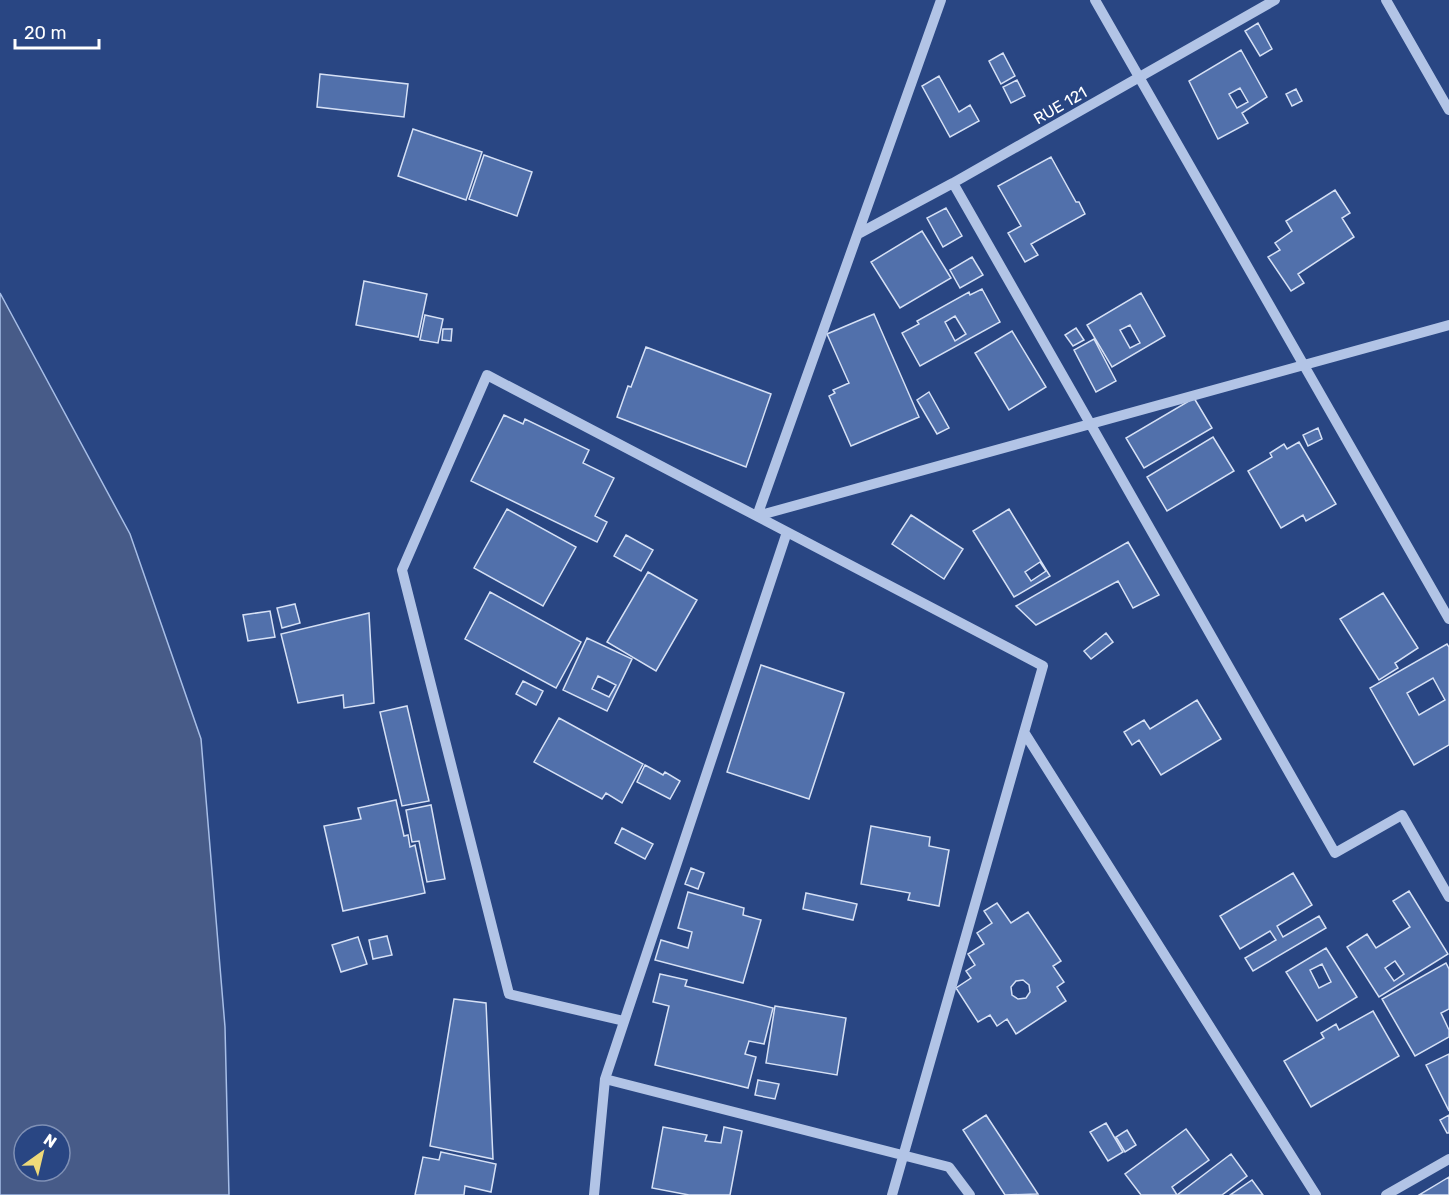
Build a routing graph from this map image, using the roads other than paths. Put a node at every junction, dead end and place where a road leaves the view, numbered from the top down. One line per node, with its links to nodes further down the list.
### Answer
1 (941, 0): 8 (street)
2 (1095, 0): 5 (street)
3 (1275, 0): 5 (street, RUE 121)
4 (1386, 0): 6 (street)
5 (1139, 77): 7 (street, RUE 121); 10 (street)
6 (1449, 110)
7 (953, 183): 8 (street, RUE 121); 11 (street)
8 (858, 234): 12 (street)
9 (1449, 325): 10 (street)
10 (1304, 365): 11 (street); 14 (street)
11 (1090, 424): 12 (street); 16 (street)
12 (757, 516): 13 (street); 17 (street)
13 (787, 532): 15 (street); 17 (street)
14 (1449, 619)
15 (1024, 732): 19 (street); 24 (street)
16 (1449, 897)
17 (624, 1021): 18 (street)
18 (605, 1079): 19 (street); 21 (street)
19 (902, 1155): 22 (street); 23 (street)
20 (1449, 1160): 25 (street)
21 (594, 1195)
22 (892, 1195)
23 (970, 1195)
24 (1316, 1195)
25 (1386, 1195)

